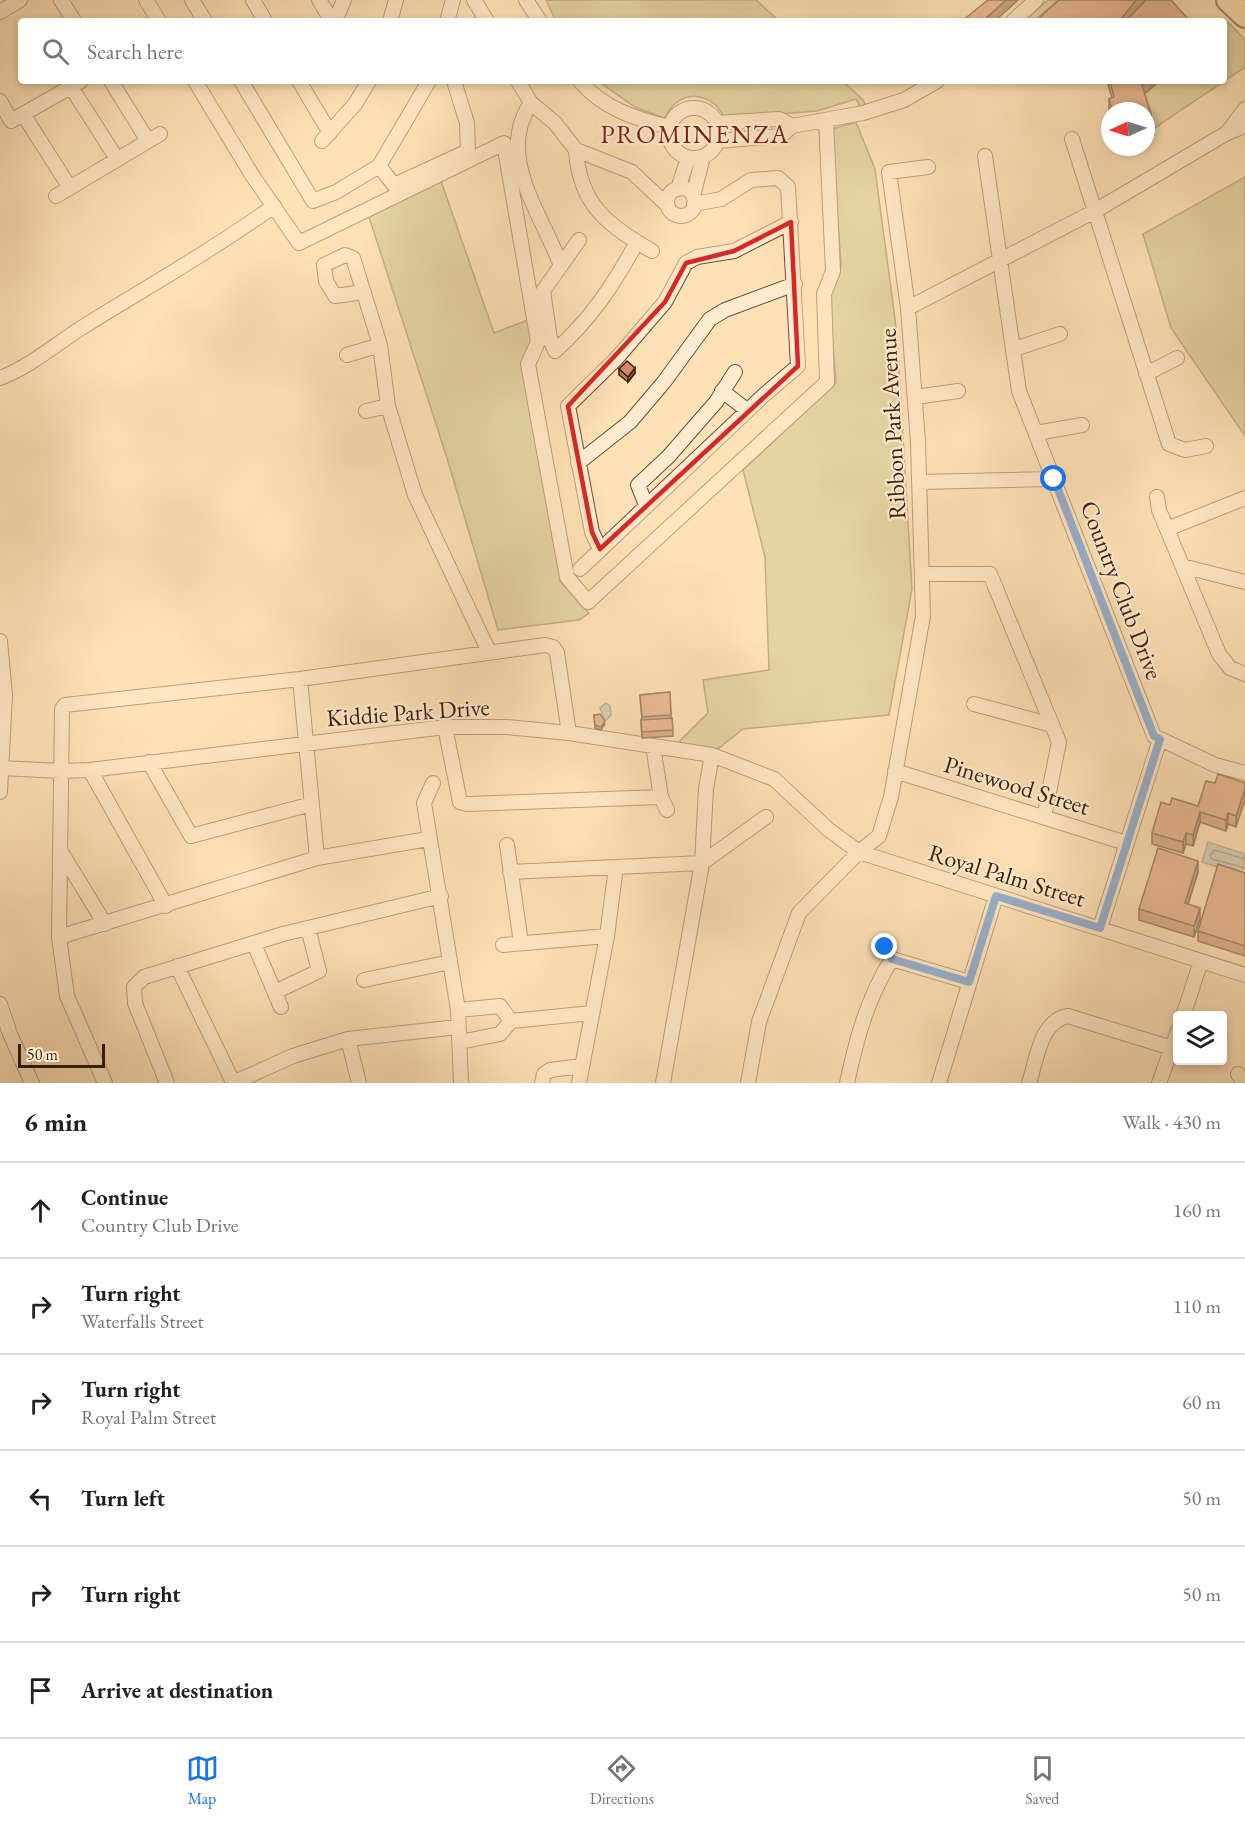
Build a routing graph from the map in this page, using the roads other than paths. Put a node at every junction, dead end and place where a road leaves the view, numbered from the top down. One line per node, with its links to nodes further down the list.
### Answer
1 (20, 0): 14 (street)
2 (61, 0): 16 (street)
3 (146, 0): 17 (street)
4 (192, 0): 18 (street)
5 (253, 0): 19 (street)
6 (319, 0): 20 (street)
7 (344, 0): 21 (street)
8 (396, 0): 22 (street)
9 (453, 0): 23 (street)
10 (474, 0): 24 (street)
11 (526, 0): 25 (street)
12 (1036, 0): 26 (street)
13 (1228, 0): 15 (highway)
14 (0, 12)
15 (1245, 16)
16 (72, 18)
17 (157, 18)
18 (203, 18)
19 (263, 18)
20 (332, 18)
21 (335, 18)
22 (391, 18)
23 (448, 18)
24 (485, 18)
25 (538, 18)
26 (1016, 18)
27 (76, 84): 41 (street); 54 (street)
28 (113, 84): 54 (street)
29 (197, 84): 62 (street)
30 (243, 84): 55 (street)
31 (300, 84): 32 (street)
32 (367, 84)
33 (427, 84): 55 (street)
34 (455, 84): 55 (street)
35 (520, 84): 39 (street)
36 (582, 84): 46 (street)
37 (932, 84): 42 (street)
38 (0, 101): 41 (street)
39 (531, 102): 50 (street); 69 (street)
40 (1245, 109): 47 (street, Ribbon Park Avenue)
41 (23, 114): 57 (street)
42 (826, 120): 44 (street); 62 (street)
43 (717, 123): 44 (street); 46 (street); 49 (street)
44 (792, 126): 49 (street)
45 (1245, 126): 47 (street, Ribbon Park Avenue)
46 (669, 127): 53 (street)
47 (1227, 133): 63 (street, Ribbon Park Avenue)
48 (1072, 139): 63 (street)
49 (718, 141): 52 (street)
50 (576, 150): 61 (street); 66 (street)
51 (985, 156): 68 (street, Country Club Drive)
52 (703, 157): 53 (street); 60 (street)
53 (688, 158): 58 (street)
54 (117, 159): 57 (street)
55 (379, 166)
56 (928, 167): 72 (street)
57 (70, 188): 59 (street)
58 (678, 189): 60 (street); 61 (street)
59 (56, 196)
60 (694, 200): 61 (street); 64 (street)
61 (668, 205)
62 (274, 206): 80 (street)
63 (1095, 212): 68 (street, Ribbon Park Avenue); 79 (street)
64 (791, 222): 70 (street); 90 (street)
65 (579, 240): 69 (street)
66 (637, 242): 67 (street); 69 (street)
67 (652, 251)
68 (1000, 261): 72 (street, Ribbon Park Avenue); 75 (street, Country Club Drive)
69 (561, 266)
70 (795, 284): 85 (street); 90 (street)
71 (364, 292): 74 (street)
72 (908, 308): 83 (street, Ribbon Park Avenue)
73 (1060, 334): 75 (street)
74 (380, 345): 76 (street); 84 (street)
75 (1014, 349): 88 (street, Country Club Drive)
76 (347, 355)
77 (1177, 358): 79 (street)
78 (735, 372): 81 (street)
79 (1146, 374): 89 (street)
80 (0, 378)
81 (722, 391): 85 (street); 95 (street)
82 (958, 391): 83 (street)
83 (915, 397): 92 (street, Ribbon Park Avenue)
84 (388, 406): 86 (street); 103 (street)
85 (747, 410): 95 (street)
86 (366, 411)
87 (1082, 425): 88 (street)
88 (1036, 433): 91 (street, Country Club Drive)
89 (1206, 446)
90 (578, 463): 97 (street)
91 (1054, 479): 92 (street); 111 (street, Country Club Drive)
92 (920, 482): 100 (street, Ribbon Park Avenue)
93 (1157, 497): 96 (street)
94 (1245, 498): 96 (street)
95 (646, 505): 97 (street)
96 (1167, 529): 98 (street)
97 (600, 549): 99 (street)
98 (1182, 566): 101 (street); 104 (street)
99 (580, 569)
100 (922, 574): 108 (street); 121 (street, Ribbon Park Avenue)
101 (1245, 582)
102 (0, 641): 106 (street)
103 (489, 652): 105 (street); 110 (street)
104 (1245, 674)
105 (300, 679): 112 (street); 120 (street)
106 (2, 695): 118 (street)
107 (974, 704): 108 (street)
108 (1053, 725): 114 (street)
109 (445, 727): 110 (street, Kiddie Park Drive); 112 (street, Kiddie Park Drive); 113 (street)
110 (569, 733): 113 (street, Kiddie Park Drive)
111 (1160, 739): 122 (street); 129 (street)
112 (308, 742): 117 (street, Kiddie Park Drive); 125 (street)
113 (653, 746): 116 (street, Kiddie Park Drive)
114 (1057, 753): 115 (street); 127 (street)
115 (1072, 754)
116 (712, 755): 132 (street, Kiddie Park Drive); 134 (street)
117 (149, 762): 119 (street, Kiddie Park Drive); 125 (street)
118 (1, 768): 120 (street, Kiddie Park Drive); 124 (street)
119 (90, 770): 120 (street, Kiddie Park Drive); 139 (street)
120 (62, 771): 131 (street)
121 (895, 771): 127 (street, Pinewood Street); 132 (street, Ribbon Park Avenue)
122 (1245, 772)
123 (433, 783): 128 (street)
124 (0, 792)
125 (312, 804): 133 (street)
126 (766, 817): 134 (street)
127 (1044, 818): 129 (street, Pinewood Street)
128 (428, 839): 133 (street); 137 (street)
129 (1126, 843): 142 (street)
130 (507, 845): 136 (street)
131 (61, 852): 140 (street); 144 (street)
132 (860, 852): 138 (street, Royal Palm Street); 179 (street, Ribbon Park Avenue)
133 (317, 858): 139 (street)
134 (702, 863): 135 (street); 178 (street)
135 (616, 867): 136 (street); 143 (street)
136 (510, 872): 145 (street)
137 (441, 896): 141 (street); 149 (street)
138 (996, 896): 142 (street, Royal Palm Street); 153 (street)
139 (166, 906): 140 (street)
140 (105, 924): 144 (street)
141 (308, 928): 146 (street); 154 (street)
142 (1100, 928): 148 (street, Royal Palm Street)
143 (607, 936): 145 (street); 160 (street)
144 (59, 937): 173 (street)
145 (521, 943): 147 (street)
146 (254, 944): 150 (street); 154 (street)
147 (503, 945)
148 (1201, 961): 151 (street, Royal Palm Street); 159 (street)
149 (450, 962): 152 (street); 158 (street)
150 (177, 966): 170 (street); 174 (street)
151 (1245, 975)
152 (364, 980)
153 (969, 982): 180 (street); 181 (street)
154 (276, 992): 157 (street)
155 (0, 1004): 164 (street)
156 (1049, 1006): 161 (street)
157 (281, 1007)
158 (458, 1010): 162 (street); 163 (street)
159 (1185, 1011)
160 (592, 1013): 162 (street); 169 (street)
161 (1056, 1019): 168 (street); 182 (street)
162 (511, 1021): 166 (street)
163 (458, 1026): 165 (street); 166 (street)
164 (5, 1036): 172 (street)
165 (348, 1039): 170 (street); 175 (street)
166 (460, 1041): 171 (street)
167 (1173, 1045): 168 (street)
168 (1172, 1048): 183 (street)
169 (582, 1066): 176 (street); 177 (street)
170 (233, 1082)
171 (459, 1082)
172 (32, 1083)
173 (105, 1083)
174 (167, 1083)
175 (359, 1083)
176 (542, 1083)
177 (579, 1083)
178 (663, 1083)
179 (748, 1083)
180 (847, 1083)
181 (939, 1083)
182 (1029, 1083)
183 (1159, 1083)

